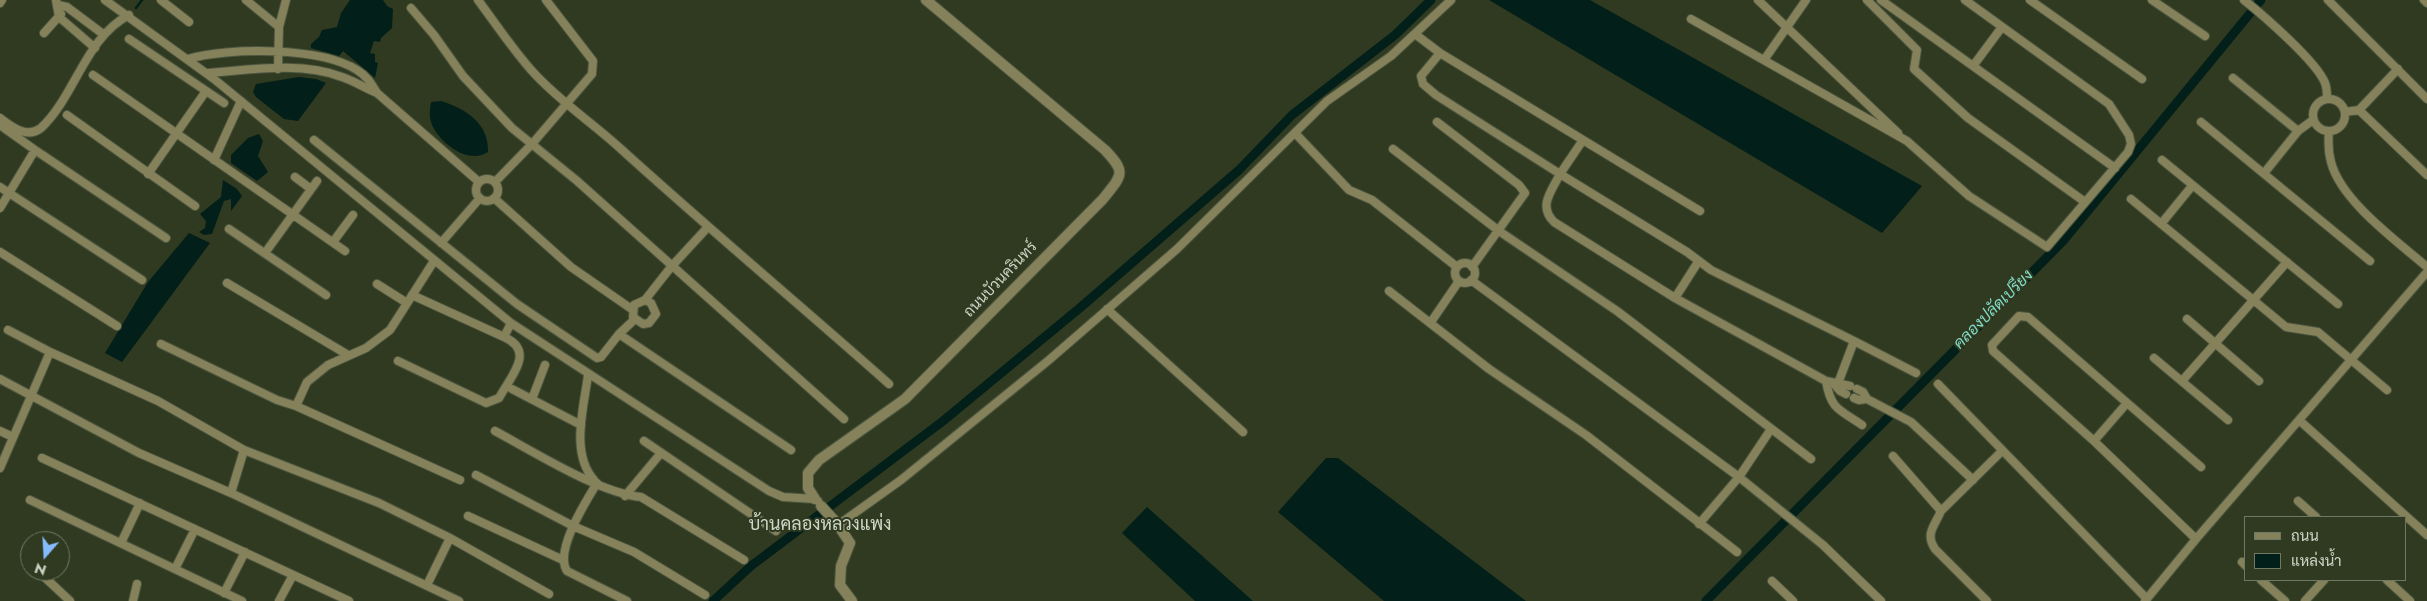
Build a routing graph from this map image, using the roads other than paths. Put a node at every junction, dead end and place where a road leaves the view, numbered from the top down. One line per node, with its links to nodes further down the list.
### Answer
1 (105, 0): 23 (street)
2 (161, 0): 26 (street)
3 (246, 0): 27 (street)
4 (286, 0): 27 (street)
5 (478, 0): 52 (street)
6 (546, 0): 52 (street)
7 (926, 0): 194 (street, ถนนบัวนครินทร์)
8 (1451, 0): 32 (street)
9 (1758, 0): 28 (street)
10 (1806, 0): 28 (street)
11 (1867, 0): 90 (street)
12 (1881, 0): 40 (street)
13 (1965, 0): 29 (street)
14 (2030, 0): 46 (street)
15 (2152, 0): 33 (street)
16 (2244, 0): 49 (street)
17 (2328, 0): 42 (street)
18 (2424, 0): 20 (street)
19 (57, 3): 21 (street); 24 (street)
20 (2427, 3)
21 (68, 7): 24 (street); 31 (street)
22 (411, 8): 69 (street)
23 (128, 15): 31 (street); 38 (street)
24 (59, 16): 30 (street); 35 (street)
25 (1691, 19): 39 (street)
26 (189, 22)
27 (279, 27): 36 (street)
28 (1787, 27): 39 (street); 68 (street)
29 (2002, 27): 40 (street); 74 (street)
30 (44, 33)
31 (103, 34): 35 (street)
32 (1414, 34): 37 (street); 65 (street)
33 (2205, 36)
34 (129, 39): 47 (street)
35 (95, 48): 57 (street)
36 (278, 52): 38 (street); 41 (street); 48 (street)
37 (1440, 53): 67 (street); 77 (street)
38 (188, 59): 43 (street)
39 (1764, 60): 68 (street)
40 (1973, 66): 74 (street)
41 (278, 69): 43 (street); 48 (street)
42 (2398, 70): 50 (street); 54 (street)
43 (207, 73): 51 (street)
44 (93, 75): 64 (street)
45 (2233, 78): 62 (street)
46 (2142, 79)
47 (206, 91): 53 (street); 64 (street)
48 (377, 93): 81 (street)
49 (2327, 98): 55 (street); 58 (street)
50 (2427, 99)
51 (241, 101): 72 (street); 106 (street)
52 (567, 103): 69 (street); 97 (street)
53 (224, 104)
54 (2359, 110): 55 (street); 78 (street)
55 (2345, 112): 63 (street)
56 (67, 115): 76 (street)
57 (0, 118)
58 (2314, 120): 62 (street); 63 (street)
59 (1437, 122): 99 (street)
60 (2201, 122): 75 (street)
61 (0, 125): 71 (street)
62 (2298, 131): 75 (street)
63 (2329, 131): 113 (street)
64 (177, 133): 72 (street); 76 (street)
65 (1295, 133): 111 (street); 128 (street)
66 (314, 140): 102 (street)
67 (1583, 140): 77 (street); 93 (street)
68 (1906, 141): 90 (street)
69 (532, 144): 82 (street); 110 (street)
70 (1393, 149): 99 (street)
71 (35, 150): 86 (street); 100 (street)
72 (214, 160): 94 (street)
73 (2162, 160): 83 (street)
74 (2115, 168): 90 (street)
75 (2265, 172): 107 (street)
76 (148, 174): 91 (street)
77 (1560, 174): 108 (street); 123 (street)
78 (2427, 175)
79 (295, 177): 85 (street)
80 (317, 181): 85 (street)
81 (479, 182): 82 (street); 87 (street)
82 (495, 182): 88 (street)
83 (2192, 186): 96 (street); 109 (street)
84 (0, 187): 86 (street)
85 (311, 189): 94 (street)
86 (9, 193): 92 (street); 115 (street)
87 (480, 198): 88 (street); 102 (street)
88 (494, 198): 129 (street)
89 (2130, 199): 96 (street)
90 (2085, 202)
91 (195, 206)
92 (0, 208)
93 (1700, 211)
94 (293, 215): 101 (street); 105 (street)
95 (353, 215): 101 (street)
96 (2161, 224): 125 (street)
97 (707, 228): 110 (street); 153 (street)
98 (229, 229): 105 (street)
99 (1499, 231): 112 (street); 169 (street)
100 (166, 238)
101 (333, 242): 103 (street)
102 (441, 243): 136 (street)
103 (345, 251)
104 (0, 252): 134 (street)
105 (265, 254): 121 (street)
106 (434, 261): 122 (street); 133 (street)
107 (2370, 261)
108 (1698, 262): 123 (street); 138 (street)
109 (2287, 262): 125 (street); 127 (street)
110 (671, 267): 124 (street); 164 (street)
111 (1457, 267): 112 (street); 117 (street)
112 (1472, 267): 116 (street)
113 (2427, 267)
114 (2427, 272): 144 (street)
115 (142, 280)
116 (1472, 280): 117 (street); 186 (street)
117 (1459, 281): 132 (street)
118 (226, 282): 142 (street)
119 (377, 284): 126 (street)
120 (1389, 291): 132 (street)
121 (326, 295)
122 (412, 295): 126 (street); 137 (street)
123 (1675, 298): 152 (street)
124 (645, 300): 129 (street); 130 (street)
125 (2254, 301): 139 (street); 144 (street)
126 (407, 303): 142 (street)
127 (2338, 304)
128 (1107, 309): 172 (street); 201 (street)
129 (633, 310): 130 (street)
130 (635, 319): 136 (street)
131 (2187, 319): 139 (street)
132 (1430, 322): 202 (street)
133 (511, 323): 137 (street); 148 (street)
134 (117, 326)
135 (8, 330): 141 (street)
136 (619, 334): 177 (street)
137 (504, 337): 145 (street)
138 (1854, 340): 147 (street); 152 (street)
139 (2216, 343): 150 (street); 151 (street)
140 (162, 344): 163 (street)
141 (50, 352): 158 (street); 176 (street)
142 (348, 355): 163 (street)
143 (2154, 358): 150 (street)
144 (2352, 358): 156 (street); 166 (street)
145 (398, 360)
146 (545, 365): 160 (street)
147 (1916, 373)
148 (588, 375): 167 (street); 194 (street)
149 (0, 379): 158 (street)
150 (2182, 381): 165 (street)
151 (2259, 381)
152 (1834, 383): 157 (street); 161 (street); 168 (street)
153 (889, 384)
154 (1938, 384): 178 (street)
155 (512, 389): 160 (street)
156 (2387, 390)
157 (1846, 394)
158 (31, 396): 173 (street); 190 (street)
159 (1854, 398): 161 (street)
160 (532, 399): 167 (street)
161 (1867, 399): 188 (street)
162 (2127, 403): 175 (street); 175 (street); 183 (street)
163 (296, 406): 187 (street)
164 (844, 419)
165 (2228, 420)
166 (2299, 420): 199 (street); 208 (street)
167 (581, 425): 189 (street)
168 (1862, 425)
169 (1771, 429): 182 (street); 186 (street)
170 (0, 431): 173 (street)
171 (495, 431): 189 (street)
172 (1243, 432)
173 (13, 437): 184 (street)
174 (644, 441): 179 (street)
175 (2094, 441): 208 (street)
176 (244, 450): 190 (street); 207 (street)
177 (791, 450)
178 (2002, 452): 188 (street); 227 (street)
179 (660, 453): 191 (street); 205 (street)
180 (1893, 456): 196 (street)
181 (42, 458): 195 (street)
182 (1811, 459)
183 (2201, 467)
184 (0, 468)
185 (476, 474): 203 (street)
186 (1739, 477): 202 (street); 236 (street)
187 (460, 480)
188 (1973, 480): 196 (street)
189 (597, 483): 191 (street); 203 (street)
190 (230, 493): 222 (street)
191 (625, 496): 213 (street)
192 (30, 500): 209 (street)
193 (2298, 501): 198 (street)
194 (818, 502): 201 (street, ถนนบัวนครินทร์)
195 (140, 503): 204 (street); 209 (street)
196 (1941, 511): 237 (street)
197 (468, 516): 212 (street)
198 (2315, 516)
199 (2406, 516)
200 (2407, 517): 206 (street)
201 (836, 522): 234 (street, ถนนบัวนครินทร์)
202 (1699, 524): 211 (street)
203 (573, 526): 212 (street); 225 (street)
204 (195, 529): 210 (street); 214 (street)
205 (776, 531)
206 (2427, 535)
207 (450, 538): 222 (street); 224 (street)
208 (2196, 539): 227 (street)
209 (121, 543): 214 (street)
210 (245, 552): 215 (street); 223 (street)
211 (1737, 552)
212 (563, 560): 233 (street)
213 (744, 560)
214 (175, 569): 223 (street)
215 (293, 575): 226 (street); 231 (street)
216 (1772, 580): 235 (street)
217 (49, 581): 228 (street)
218 (2262, 581): 238 (street)
219 (2323, 581): 239 (street)
220 (2387, 581): 240 (street)
221 (137, 584): 229 (street)
222 (427, 585): 232 (street)
223 (224, 593): 230 (street)
224 (549, 594)
225 (705, 595)
226 (345, 600)
227 (2146, 600)
228 (70, 601)
229 (133, 601)
230 (242, 601)
231 (279, 601)
232 (459, 601)
233 (627, 601)
234 (852, 601)
235 (1793, 601)
236 (1881, 601)
237 (1987, 601)
238 (2285, 601)
239 (2305, 601)
240 (2410, 601)

